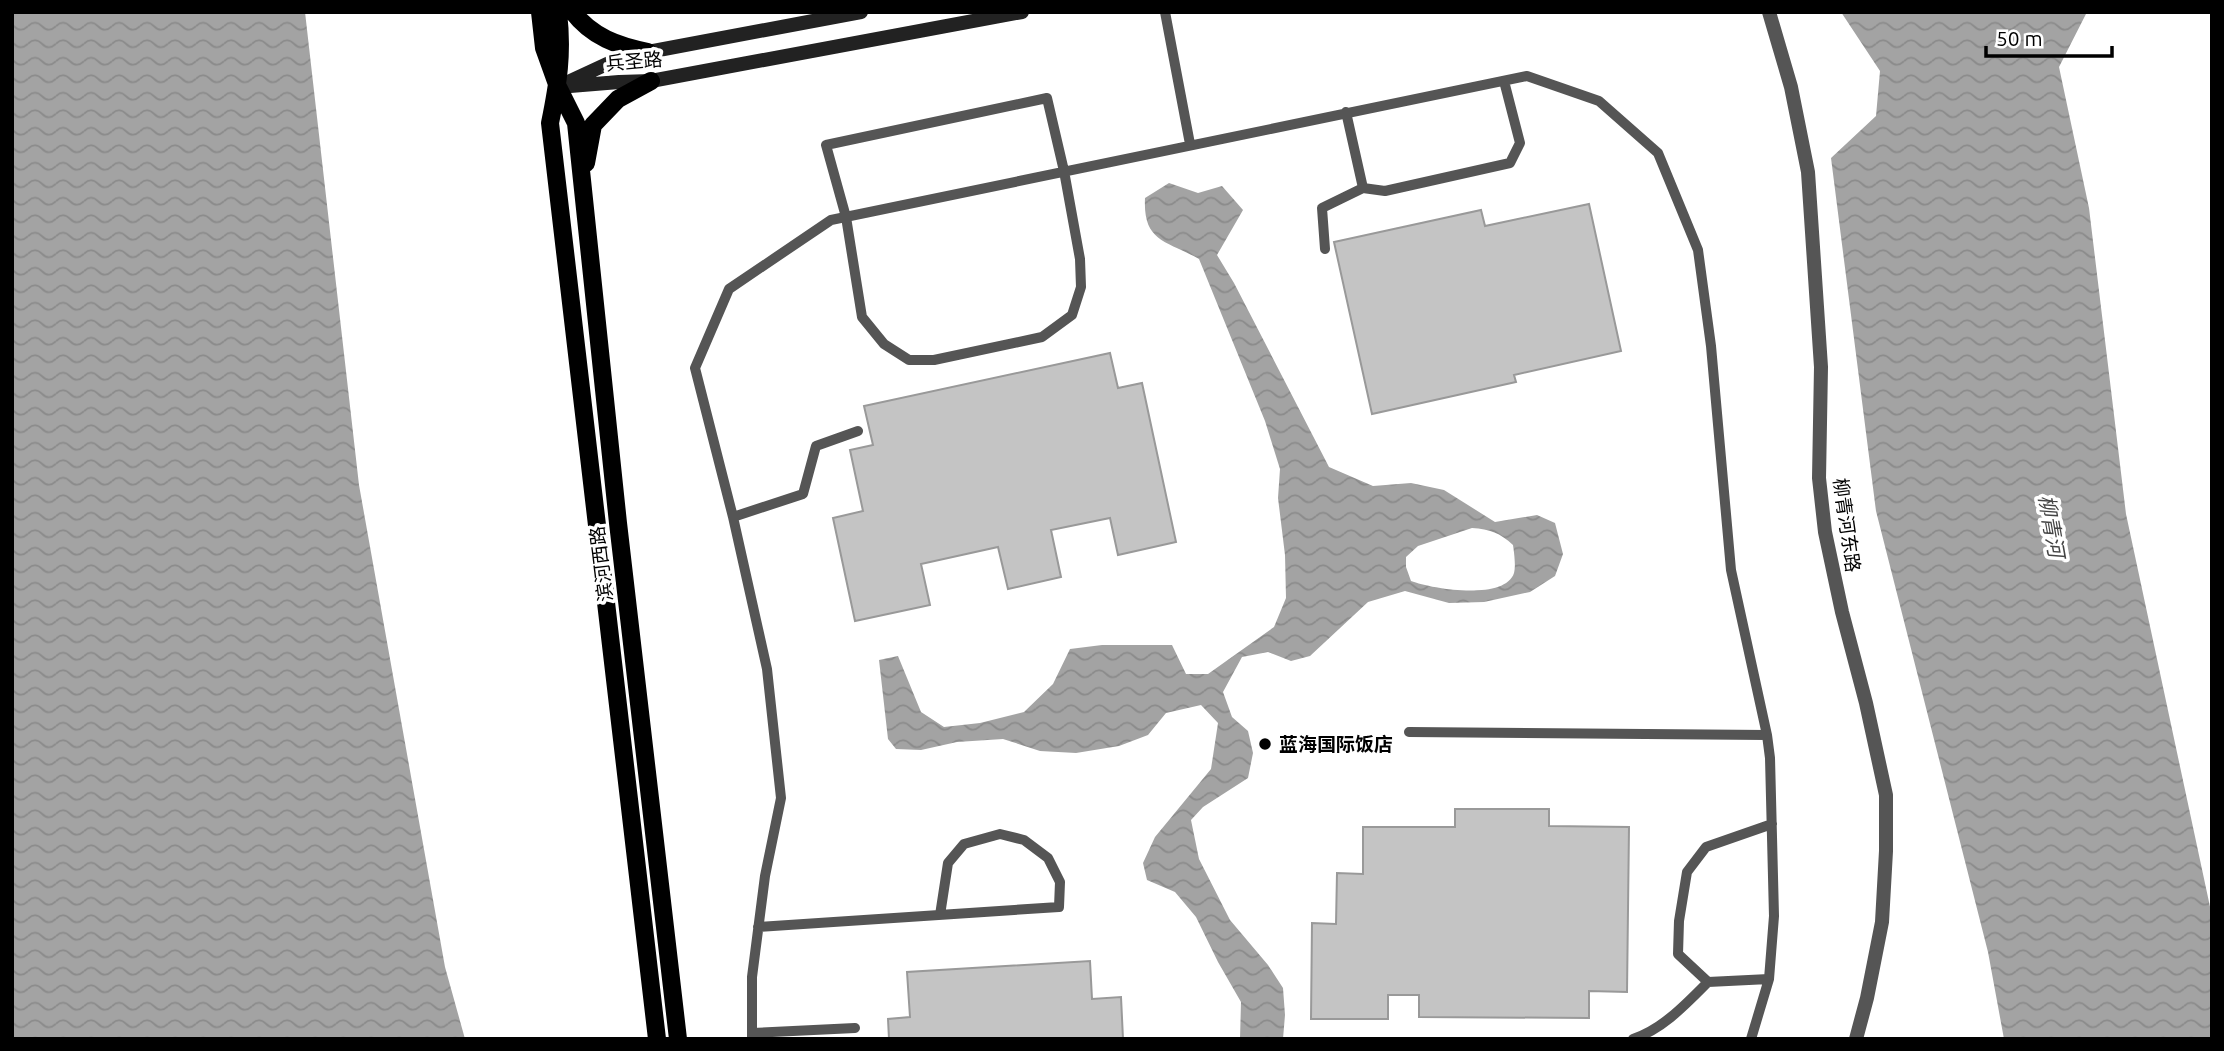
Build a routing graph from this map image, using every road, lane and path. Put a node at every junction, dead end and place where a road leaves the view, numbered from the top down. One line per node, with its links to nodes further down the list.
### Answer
1 (540, 12): 11 (main road, 滨河西路)
2 (558, 12): 11 (main road, 滨河西路)
3 (573, 12): 8 (main road)
4 (861, 12): 8 (main road, 兵圣路)
5 (1022, 12): 9 (main road, 兵圣路)
6 (1165, 12): 13 (lane)
7 (1769, 12): 34 (street, 柳青河东路)
8 (648, 52): 11 (main road, 兵圣路)
9 (651, 81): 11 (main road, 兵圣路); 15 (main road)
10 (1504, 81): 12 (lane); 16 (lane); 22 (lane)
11 (558, 87): 15 (main road, 滨河西路); 30 (main road, 滨河西路)
12 (1346, 112): 13 (lane); 16 (lane)
13 (1190, 145): 14 (lane)
14 (1065, 171): 17 (lane); 17 (lane); 17 (lane)
15 (582, 184): 31 (main road, 滨河西路)
16 (1363, 188): 18 (lane)
17 (846, 217): 20 (lane)
18 (1325, 248)
19 (858, 432): 20 (lane)
20 (733, 517): 25 (lane)
21 (1409, 732): 22 (lane)
22 (1767, 735): 23 (lane)
23 (1772, 824): 26 (lane); 27 (lane)
24 (940, 915): 24 (lane); 25 (lane)
25 (758, 928): 29 (lane)
26 (1769, 979): 27 (lane); 33 (lane)
27 (1708, 982): 32 (lane)
28 (855, 1028): 29 (lane)
29 (752, 1036)
30 (657, 1039)
31 (678, 1039)
32 (1633, 1039)
33 (1751, 1039)
34 (1856, 1039)

